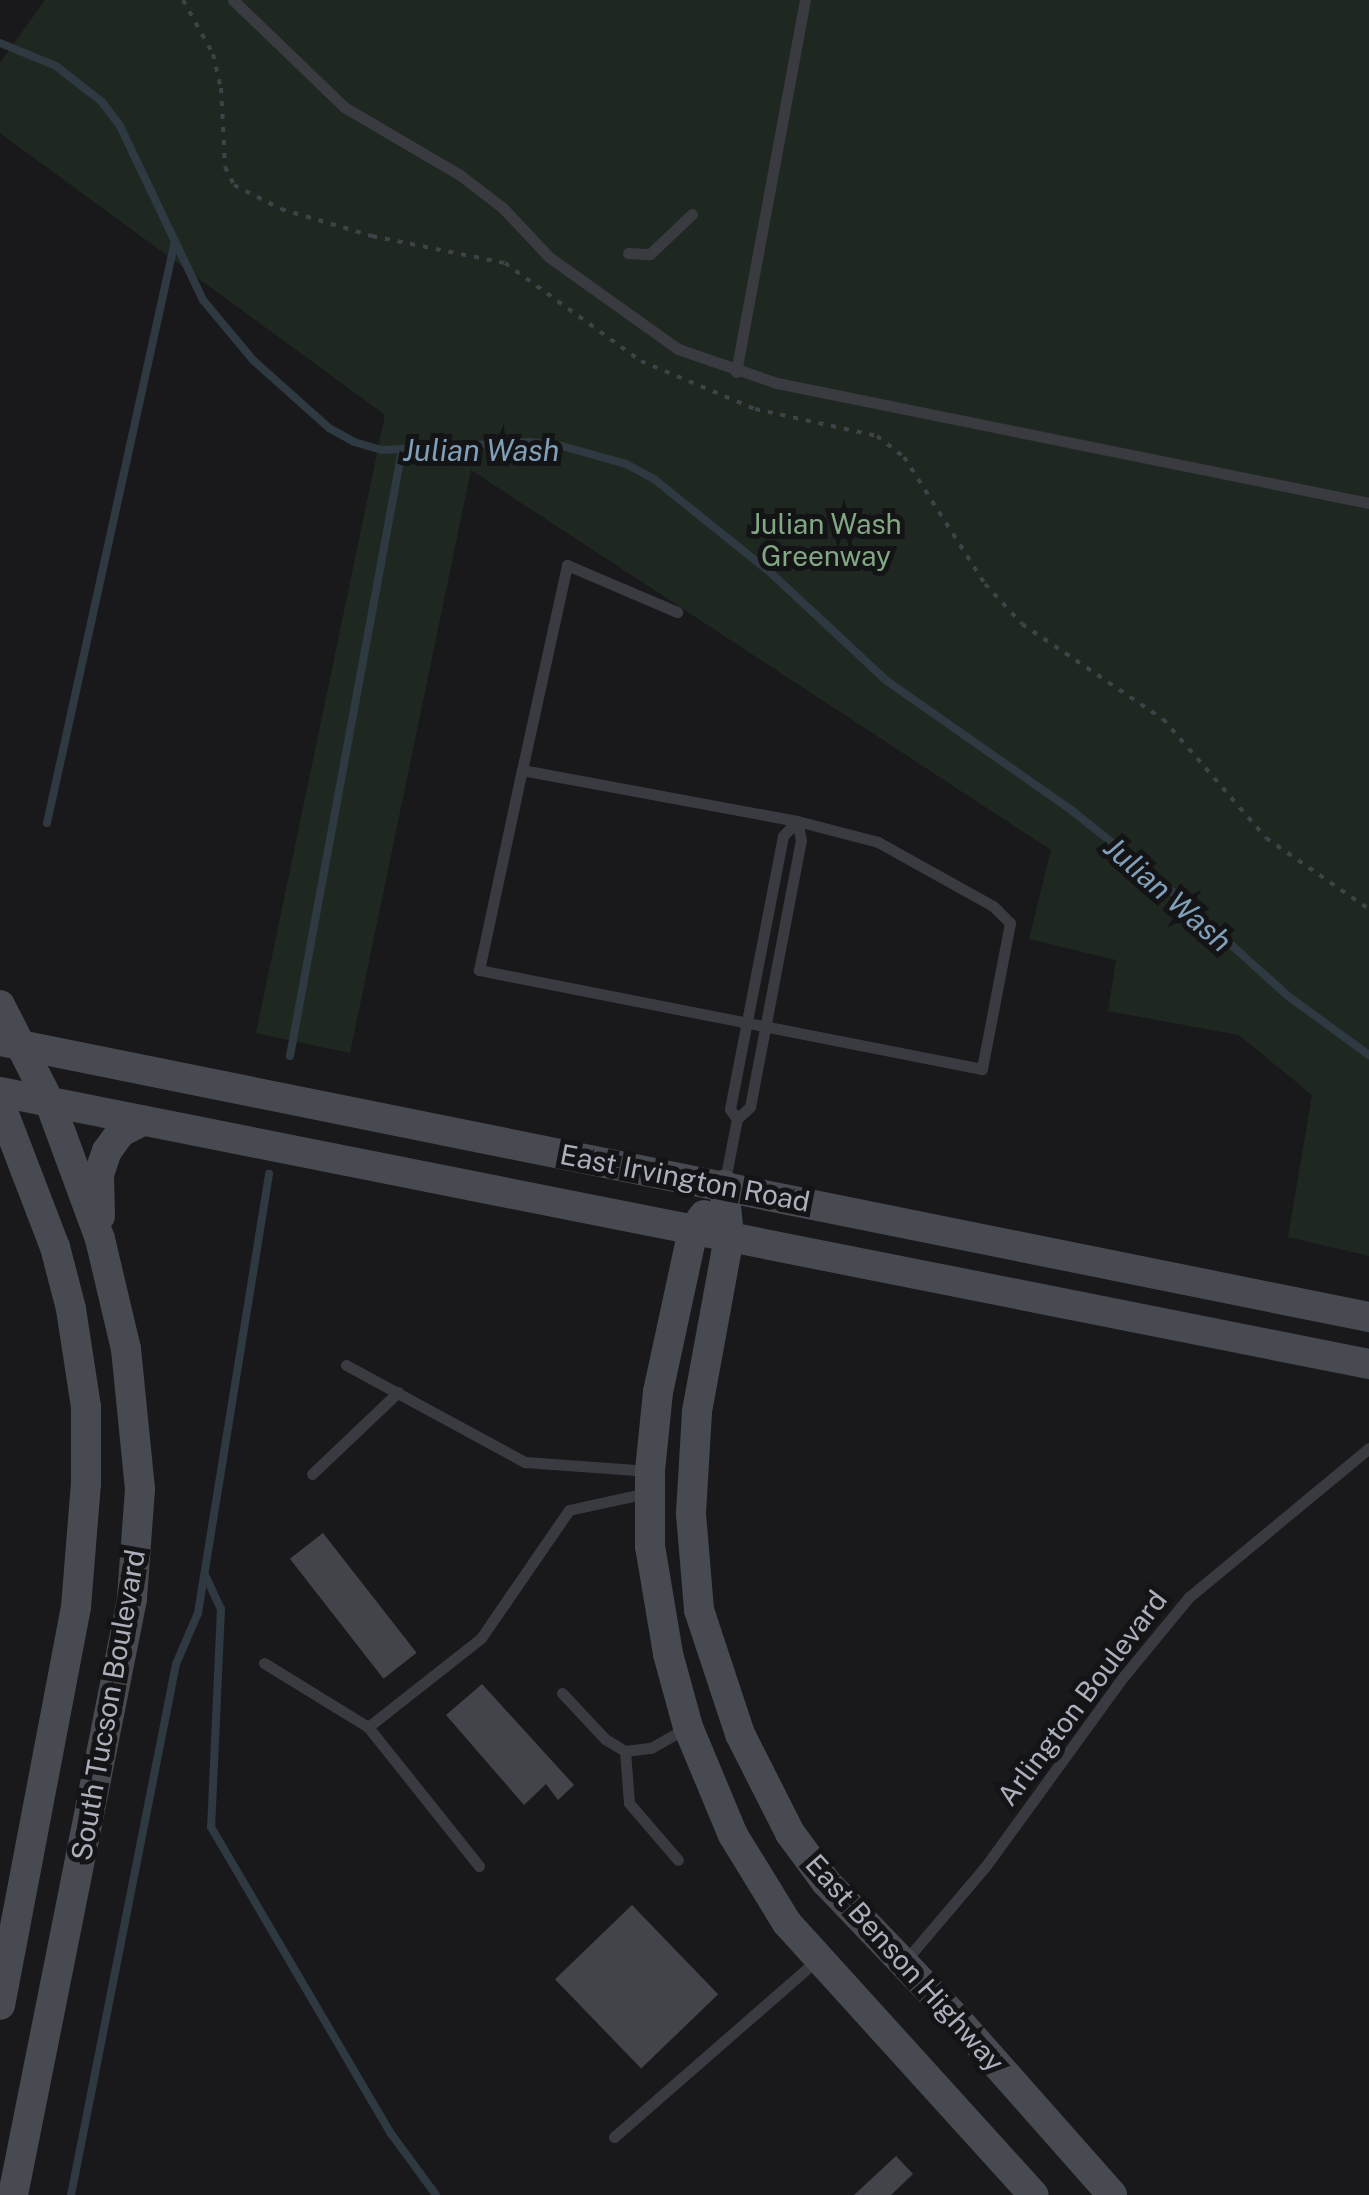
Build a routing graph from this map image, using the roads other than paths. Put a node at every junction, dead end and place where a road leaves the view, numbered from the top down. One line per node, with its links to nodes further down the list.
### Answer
1 (234, 0): 5 (lane)
2 (806, 0): 5 (lane)
3 (692, 214): 4 (lane)
4 (628, 253)
5 (736, 372): 6 (lane)
6 (1369, 503)
7 (677, 612): 8 (lane)
8 (522, 770): 9 (lane); 11 (lane)
9 (797, 820): 11 (lane); 12 (lane); 12 (lane)
10 (0, 1005): 13 (main road)
11 (748, 1021): 12 (lane); 17 (lane)
12 (766, 1024): 17 (lane)
13 (12, 1043): 15 (main road, South Tucson Boulevard); 19 (main road, East Irvington Road)
14 (0, 1092): 15 (main road, East Irvington Road)
15 (50, 1102): 18 (main road, East Irvington Road); 22 (main road, South Tucson Boulevard)
16 (0, 1104): 39 (main road, South Tucson Boulevard)
17 (737, 1119): 19 (lane)
18 (143, 1122): 20 (main road, East Irvington Road); 22 (main road)
19 (724, 1186): 20 (main road, East Benson Highway); 21 (main road, East Benson Highway); 23 (main road, East Irvington Road)
20 (693, 1230): 21 (main road, East Irvington Road); 29 (main road, East Benson Highway)
21 (730, 1238): 24 (main road, East Irvington Road); 38 (main road, East Benson Highway)
22 (100, 1239): 41 (main road, South Tucson Boulevard)
23 (1369, 1317)
24 (1369, 1364)
25 (346, 1365): 26 (lane)
26 (398, 1392): 28 (lane); 29 (lane)
27 (1369, 1448): 38 (lane, Arlington Boulevard)
28 (312, 1474)
29 (650, 1481): 32 (lane); 33 (main road, East Benson Highway)
30 (264, 1663): 32 (lane)
31 (562, 1692): 34 (lane)
32 (368, 1727): 36 (lane)
33 (688, 1727): 34 (lane); 37 (main road, East Benson Highway)
34 (625, 1751): 35 (lane)
35 (678, 1860)
36 (479, 1866)
37 (819, 1958): 40 (lane); 42 (main road, East Benson Highway)
38 (903, 1963): 43 (main road, East Benson Highway)
39 (0, 2005)
40 (614, 2137)
41 (14, 2195)
42 (1034, 2195)
43 (1112, 2195)

